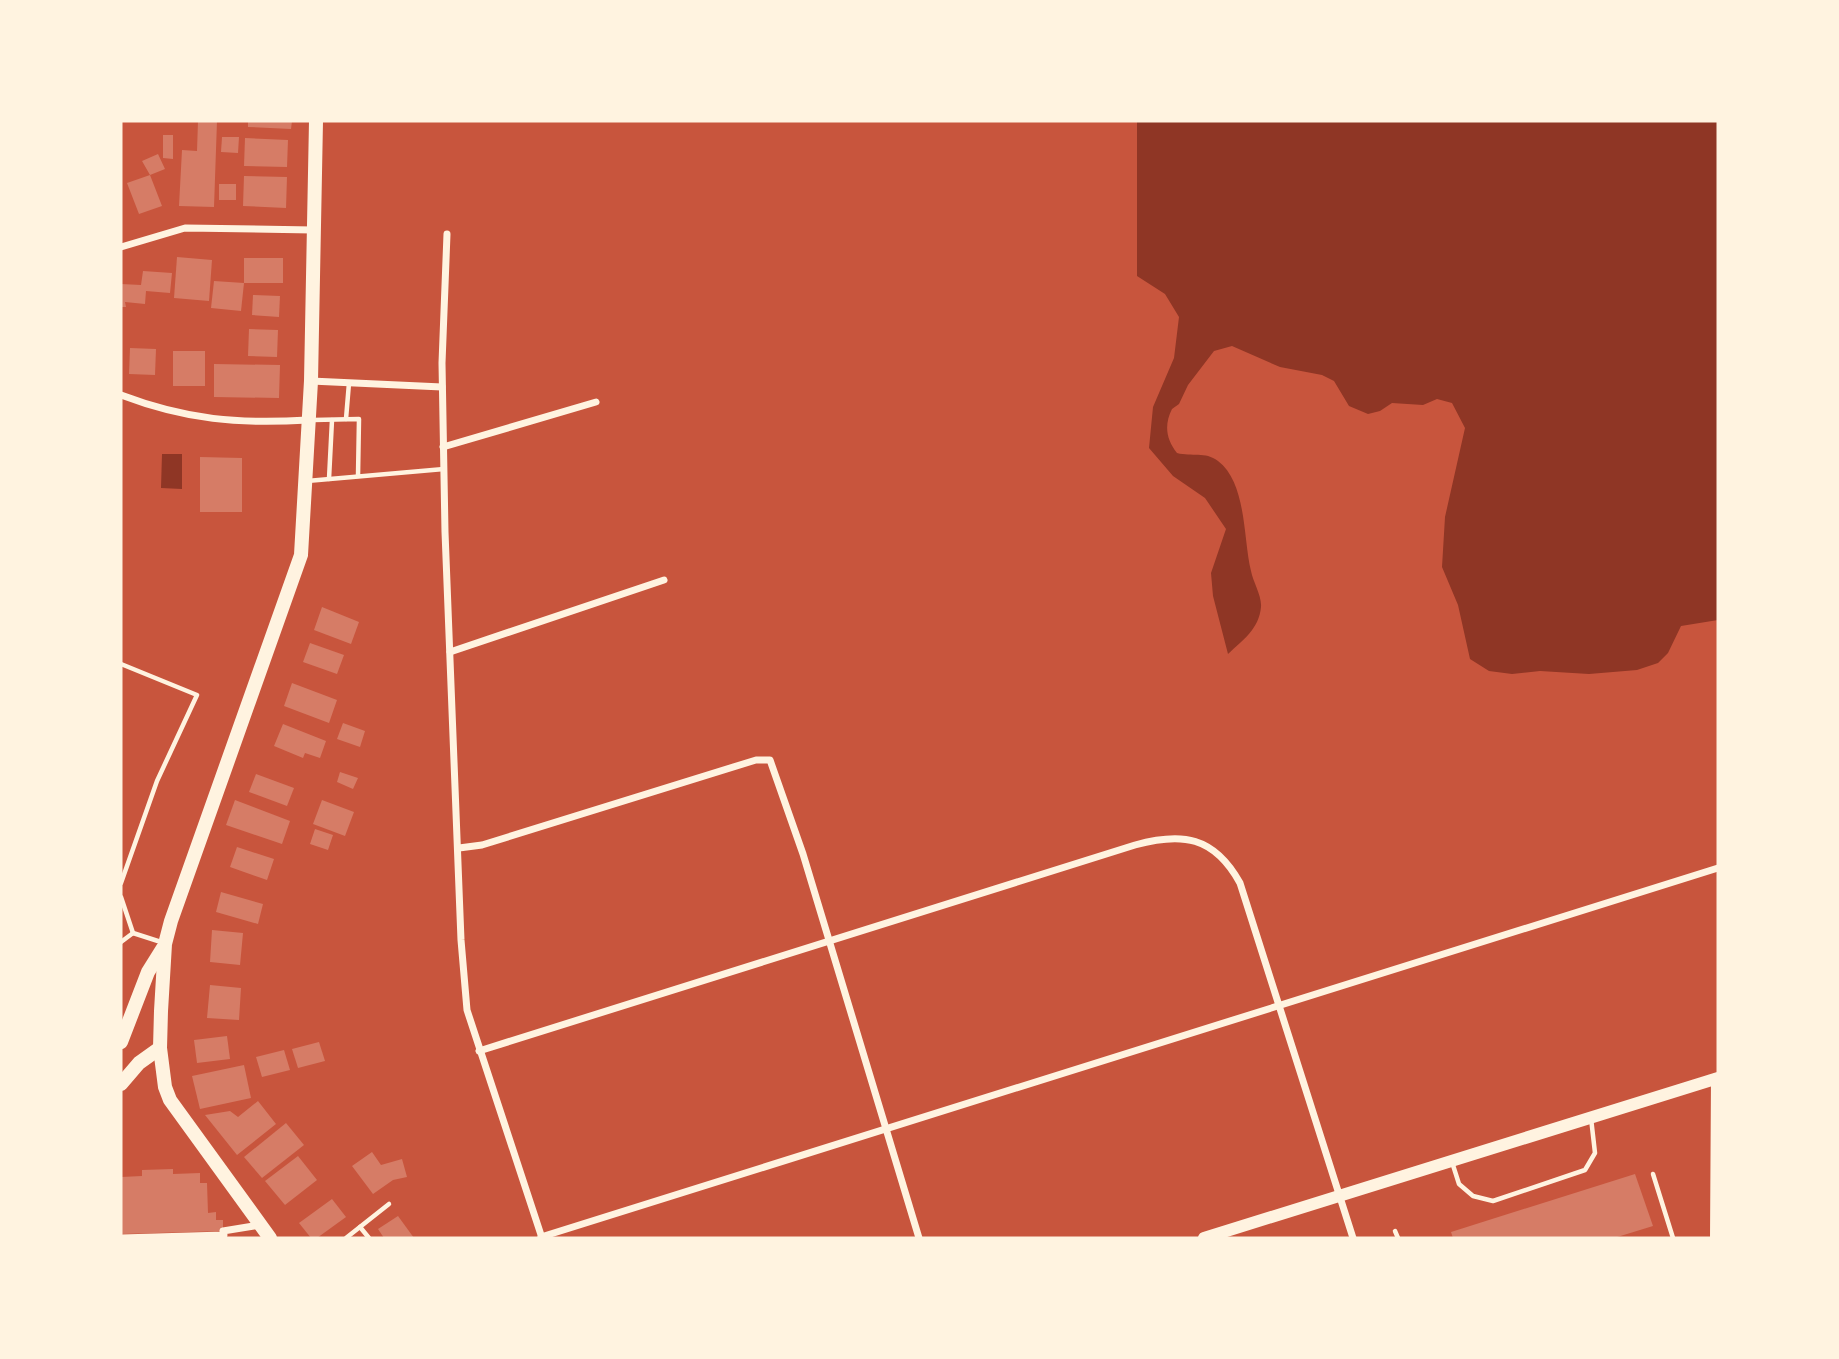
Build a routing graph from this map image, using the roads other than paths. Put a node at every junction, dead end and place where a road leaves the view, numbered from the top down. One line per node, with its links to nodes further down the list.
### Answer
1 (316, 121): 2 (main road)
2 (313, 230): 4 (street); 5 (main road)
3 (447, 234): 7 (street)
4 (121, 247)
5 (310, 381): 6 (street); 11 (main road)
6 (349, 383): 7 (street); 10 (lane)
7 (442, 387): 13 (street)
8 (121, 396): 11 (street)
9 (596, 402): 13 (street)
10 (346, 419): 12 (lane); 15 (lane)
11 (308, 420): 12 (lane); 17 (main road)
12 (332, 420): 16 (lane)
13 (443, 447): 14 (street)
14 (444, 469): 15 (lane); 19 (street)
15 (358, 476): 16 (lane)
16 (329, 479): 17 (lane)
17 (306, 481): 29 (main road)
18 (664, 580): 19 (street)
19 (450, 652): 21 (street)
20 (121, 664): 23 (lane)
21 (459, 848): 27 (street); 33 (street)
22 (1718, 868): 30 (street)
23 (123, 870): 24 (lane)
24 (121, 883)
25 (121, 897): 26 (lane)
26 (133, 933): 28 (lane); 29 (lane)
27 (827, 940): 30 (street); 33 (street); 37 (street)
28 (121, 942)
29 (165, 944): 31 (main road); 32 (main road)
30 (1280, 1006): 37 (street); 40 (street)
31 (121, 1042)
32 (160, 1048): 35 (main road); 42 (main road)
33 (479, 1051): 49 (street)
34 (1717, 1078): 36 (main road); 55 (street)
35 (121, 1084)
36 (1591, 1117): 38 (main road); 38 (lane)
37 (886, 1131): 49 (street); 50 (street)
38 (1451, 1161): 40 (main road)
39 (1653, 1174): 54 (lane)
40 (1339, 1196): 51 (main road); 52 (street)
41 (389, 1204): 43 (lane)
42 (260, 1225): 45 (street); 46 (main road)
43 (360, 1227): 47 (lane); 48 (lane)
44 (1395, 1231): 53 (lane)
45 (121, 1238)
46 (270, 1238)
47 (346, 1238)
48 (369, 1238)
49 (541, 1238)
50 (919, 1238)
51 (1204, 1238)
52 (1353, 1238)
53 (1398, 1238)
54 (1673, 1238)
55 (1715, 1238)

